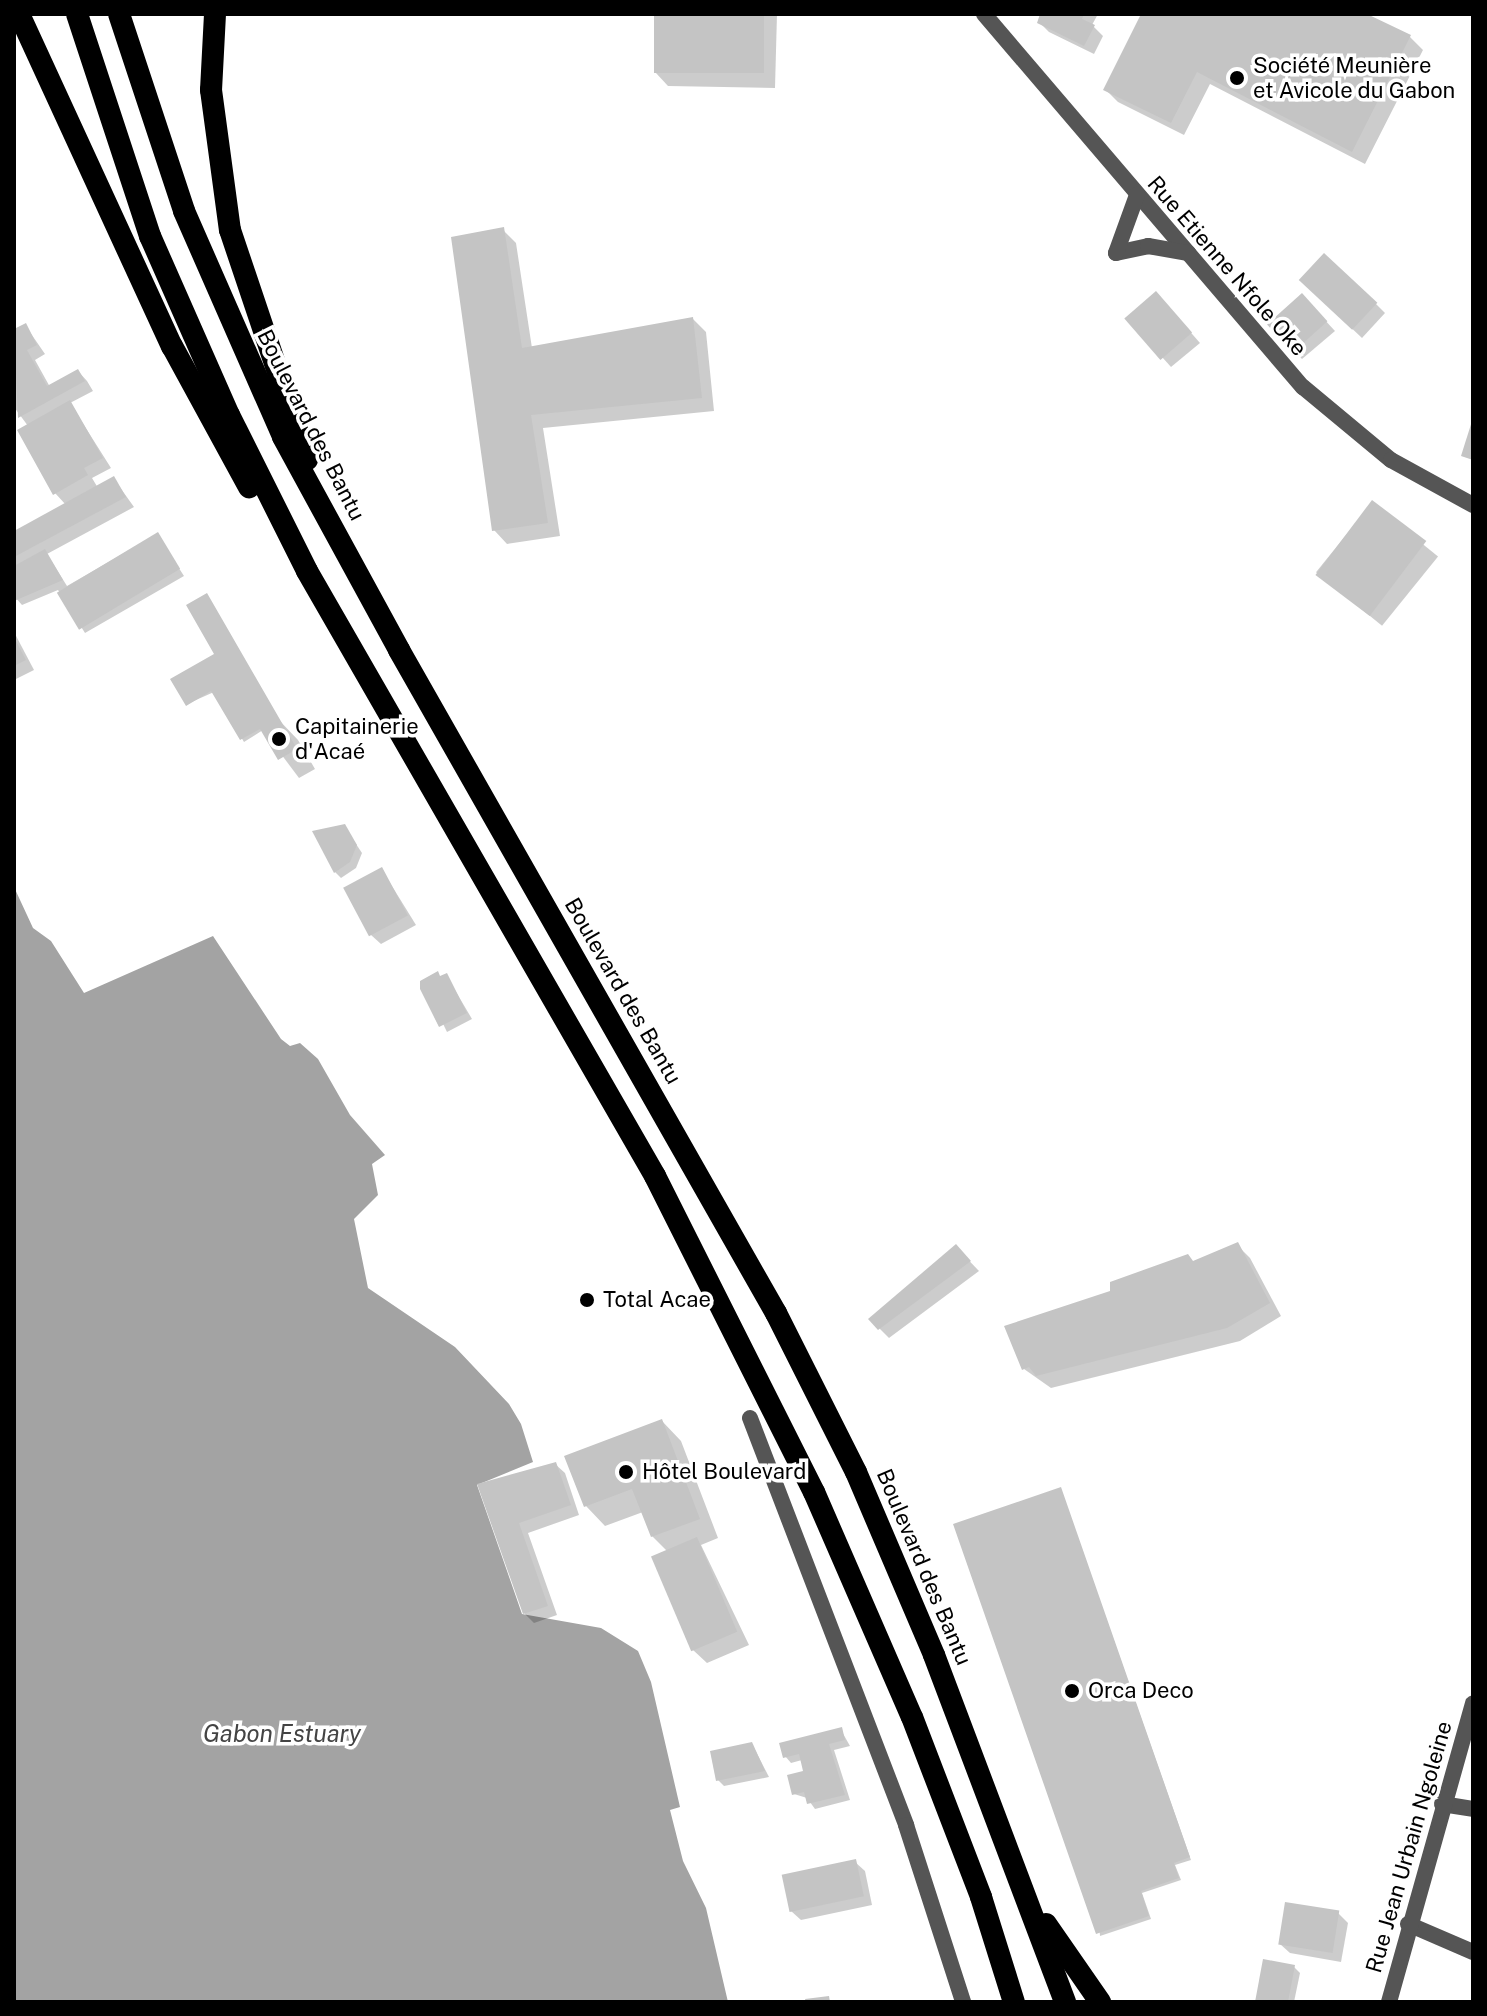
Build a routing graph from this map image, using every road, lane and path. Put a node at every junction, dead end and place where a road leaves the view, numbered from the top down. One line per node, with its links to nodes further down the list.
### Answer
1 (19, 14): 10 (highway)
2 (77, 14): 10 (highway)
3 (119, 14): 9 (highway, Boulevard des Bantu)
4 (215, 14): 9 (highway)
5 (984, 14): 6 (street, Rue Etienne Nfole Oke)
6 (1137, 195): 7 (street, Rue Etienne Nfole Oke); 7 (street)
7 (1188, 253): 8 (street, Rue Etienne Nfole Oke)
8 (1473, 505)
9 (325, 514): 15 (highway, Boulevard des Bantu)
10 (307, 571): 19 (highway)
11 (750, 1418): 18 (street)
12 (1473, 1704): 13 (street, Rue Jean Urbain Ngoleine)
13 (1442, 1804): 14 (street); 16 (street, Rue Jean Urbain Ngoleine)
14 (1473, 1809)
15 (1029, 1901): 20 (highway, Boulevard des Bantu); 21 (highway)
16 (1408, 1924): 17 (street); 22 (street, Rue Jean Urbain Ngoleine)
17 (1473, 1952)
18 (963, 2002)
19 (1014, 2002)
20 (1065, 2002)
21 (1100, 2002)
22 (1389, 2002)

